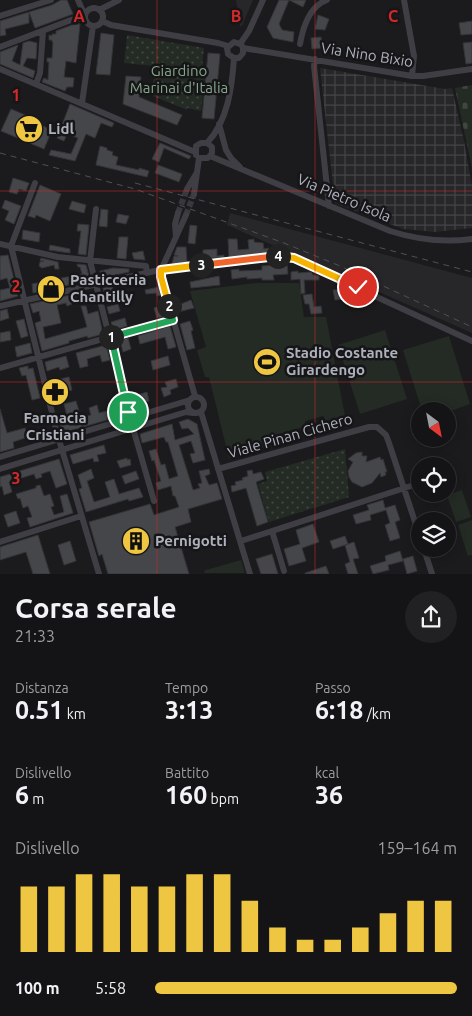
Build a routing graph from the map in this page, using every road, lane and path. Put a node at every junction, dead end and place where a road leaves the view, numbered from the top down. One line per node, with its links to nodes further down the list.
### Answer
1 (52, 0): 8 (street)
2 (78, 0): 9 (street)
3 (119, 0): 7 (street)
4 (263, 0): 13 (street)
5 (327, 0): 14 (street)
6 (404, 0): 23 (street)
7 (99, 10): 9 (street); 10 (street)
8 (0, 16)
9 (85, 17): 11 (street); 12 (street)
10 (102, 21): 11 (street); 15 (street)
11 (93, 26): 25 (street)
12 (43, 31): 17 (street); 24 (street)
13 (247, 35): 16 (street); 18 (street)
14 (300, 44)
15 (228, 46): 16 (street); 19 (street)
16 (242, 46): 18 (street, Via Nino Bixio); 19 (street)
17 (0, 47)
18 (258, 50): 20 (street, Via Nino Bixio)
19 (234, 58): 26 (street)
20 (315, 59): 23 (street, Via Nino Bixio); 35 (street)
21 (0, 69): 24 (street)
22 (472, 69): 23 (street, Via Nino Bixio)
23 (412, 76)
24 (36, 84): 25 (street)
25 (82, 103): 28 (street)
26 (219, 124): 27 (street); 30 (street)
27 (207, 143): 28 (street); 29 (street)
28 (197, 155): 29 (street); 31 (street)
29 (210, 156): 30 (street, Via Pietro Isola)
30 (242, 169): 35 (street, Via Pietro Isola)
31 (196, 174): 33 (street); 34 (street)
32 (35, 183): 42 (street)
33 (187, 189)
34 (194, 194)
35 (330, 206): 40 (street, Via Pietro Isola)
36 (96, 209): 43 (street)
37 (178, 213): 39 (street)
38 (186, 215): 39 (street)
39 (176, 238): 44 (street)
40 (472, 240)
41 (0, 244): 42 (street)
42 (10, 246): 43 (street); 47 (street)
43 (90, 261): 45 (street); 46 (street)
44 (161, 270): 45 (street); 49 (street); 51 (street)
45 (147, 273): 46 (street)
46 (97, 284): 47 (street); 50 (street)
47 (23, 301): 48 (street); 52 (street)
48 (0, 306)
49 (173, 320): 50 (street); 54 (street)
50 (110, 337): 52 (street); 57 (street)
51 (472, 341)
52 (38, 357): 53 (street); 59 (street)
53 (0, 368)
54 (192, 398): 55 (street); 56 (street); 57 (street)
55 (193, 412): 56 (street); 58 (street)
56 (201, 412): 63 (street)
57 (130, 418): 58 (street); 59 (street)
58 (133, 428): 60 (street); 66 (street)
59 (59, 440): 60 (street); 61 (street)
60 (62, 450): 62 (street); 68 (street)
61 (0, 457)
62 (0, 469)
63 (218, 469): 65 (street, Viale Pinan Cichero); 70 (street, Viale Pinan Cichero)
64 (411, 486): 65 (street)
65 (404, 488): 67 (street, Viale Pinan Cichero); 69 (street)
66 (154, 501)
67 (412, 512)
68 (81, 516): 71 (street); 74 (street)
69 (272, 531): 70 (street); 73 (street)
70 (241, 541): 75 (street, Viale Pinan Cichero)
71 (0, 542)
72 (427, 557): 76 (street)
73 (284, 571)
74 (99, 574)
75 (250, 574)
76 (432, 574)

